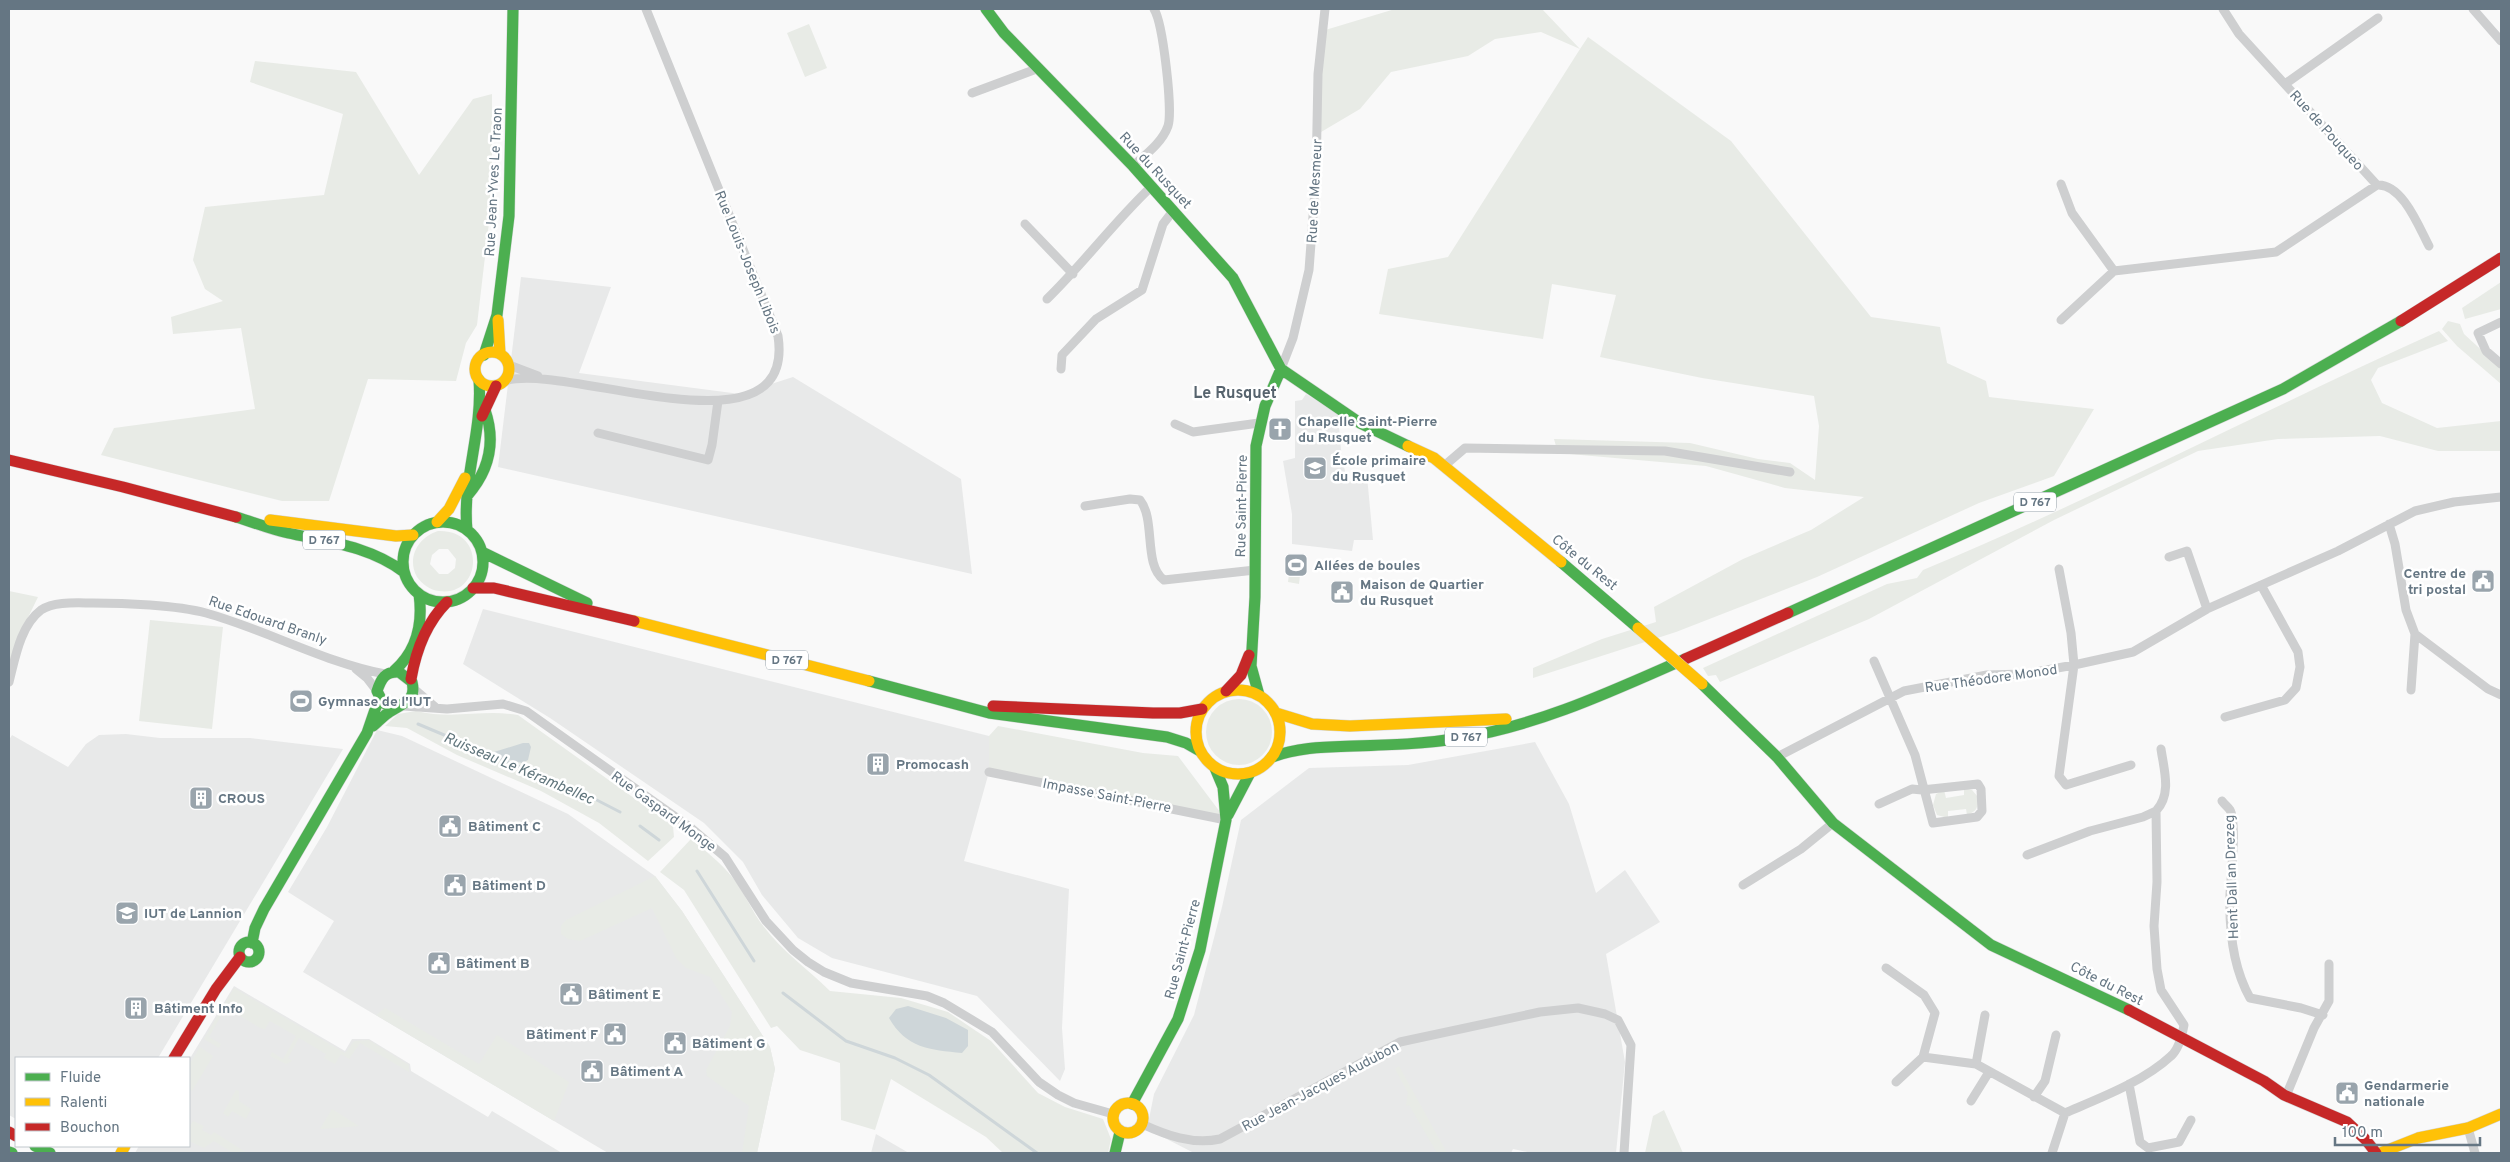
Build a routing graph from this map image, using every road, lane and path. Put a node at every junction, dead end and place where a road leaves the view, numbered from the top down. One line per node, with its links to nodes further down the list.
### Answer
1 (513, 9): 24 (main road, Rue Jean-Yves Le Traon)
2 (646, 9): 36 (street, Rue Louis-Joseph Libois)
3 (986, 9): 10 (main road, Rue du Rusquet)
4 (1154, 9): 13 (street)
5 (1325, 9): 32 (street, Rue de Mesmeur)
6 (2223, 9): 11 (street, Rue de Pouqueo)
7 (2473, 9): 9 (street)
8 (2378, 18): 11 (street)
9 (2501, 41)
10 (1039, 68): 12 (street); 13 (main road, Rue du Rusquet)
11 (2285, 84): 15 (street, Rue de Pouqueo)
12 (972, 93)
13 (1132, 166): 16 (main road, Rue du Rusquet)
14 (2061, 184): 21 (street)
15 (2377, 185): 19 (street, Rue de Pouqueo); 21 (street)
16 (1151, 187): 17 (main road, Rue du Rusquet); 22 (street)
17 (1173, 211): 31 (street); 32 (main road, Rue du Rusquet)
18 (1025, 224): 22 (street)
19 (2429, 246)
20 (2501, 258): 83 (main road, D 767)
21 (2114, 271): 25 (street)
22 (1073, 274): 23 (street)
23 (1048, 299)
24 (497, 315): 27 (main road); 28 (main road, Rue Jean-Yves Le Traon)
25 (2061, 320)
26 (2501, 322): 29 (street)
27 (500, 354): 28 (main road); 30 (main road)
28 (484, 355): 34 (main road)
29 (2501, 364)
30 (509, 365): 33 (street, Rue Louis-Joseph Libois); 35 (main road)
31 (1061, 369)
32 (1282, 369): 38 (main road, Rue Saint-Pierre); 42 (main road, Côte du Rest)
33 (542, 378): 35 (street, Rue Louis-Joseph Libois); 36 (street, Rue Louis-Joseph Libois)
34 (479, 380): 35 (main road); 37 (main road)
35 (500, 384): 37 (main road)
36 (718, 400): 40 (street)
37 (482, 415): 43 (main road); 46 (main road)
38 (1259, 423): 39 (street); 56 (main road, Rue Saint-Pierre)
39 (1175, 424)
40 (598, 433)
41 (9, 460): 48 (main road, D 767)
42 (1444, 466): 44 (street); 89 (main road, Côte du Rest, bridge)
43 (469, 472): 46 (main road); 49 (main road)
44 (1790, 472)
45 (2501, 497): 50 (street, Rue Théodore Monod)
46 (466, 498): 51 (main road)
47 (1086, 506): 56 (street)
48 (239, 518): 52 (main road, D 767); 57 (main road, D 767)
49 (437, 522): 51 (main road); 52 (main road)
50 (2389, 524): 58 (street, Rue Théodore Monod); 64 (street)
51 (467, 530): 53 (main road)
52 (413, 535): 57 (main road)
53 (482, 552): 59 (main road); 63 (main road, D 767)
54 (2169, 556): 62 (street)
55 (2059, 569): 67 (street)
56 (1255, 570): 65 (main road, Rue Saint-Pierre)
57 (404, 572): 60 (main road)
58 (2261, 585): 62 (street, Rue Théodore Monod); 84 (street)
59 (473, 588): 61 (main road); 63 (main road, D 767)
60 (419, 594): 61 (main road); 69 (main road)
61 (447, 602): 71 (main road)
62 (2207, 609): 67 (street, Rue Théodore Monod)
63 (616, 616): 78 (main road, D 767)
64 (2415, 634): 72 (street); 76 (street)
65 (1251, 648): 73 (main road, Rue Saint-Pierre); 75 (main road, Rue Saint-Pierre)
66 (1874, 661): 77 (street)
67 (2074, 665): 77 (street, Rue Théodore Monod); 90 (street)
68 (354, 667): 69 (street, Rue Edouard Branly); 70 (street, Rue Edouard Branly); 74 (street, Rue Edouard Branly)
69 (390, 672): 71 (main road); 74 (main road)
70 (9, 682)
71 (412, 684): 79 (main road); 80 (street)
72 (2411, 690)
73 (1226, 691): 75 (main road); 81 (main road)
74 (378, 694): 79 (main road); 85 (main road)
75 (1259, 695): 82 (main road)
76 (2501, 695)
77 (1890, 698): 89 (street, Rue Théodore Monod); 94 (street)
78 (959, 703): 81 (main road, D 767); 87 (main road, D 767)
79 (399, 707): 80 (street, Rue Gaspard Monge); 85 (main road)
80 (437, 708): 121 (street, Rue Gaspard Monge)
81 (1202, 709): 87 (main road)
82 (1276, 713): 83 (main road, D 767); 88 (main road)
83 (1552, 713): 88 (main road, D 767)
84 (2225, 717)
85 (367, 733): 102 (main road)
86 (2161, 749): 97 (street)
87 (1200, 751): 91 (main road)
88 (1272, 757): 93 (main road)
89 (1777, 757): 99 (main road, Côte du Rest)
90 (2130, 765)
91 (1215, 768): 93 (main road); 98 (main road, Rue Saint-Pierre)
92 (989, 772): 98 (street, Impasse Saint-Pierre)
93 (1250, 773): 98 (main road, Rue Saint-Pierre)
94 (1922, 790): 94 (street); 96 (street)
95 (2222, 801): 107 (street, Hent Dall an Drezeg)
96 (1879, 804)
97 (2156, 811): 100 (street); 109 (street)
98 (1226, 820): 119 (main road, Rue Saint-Pierre)
99 (1833, 822): 101 (street); 109 (main road, Côte du Rest)
100 (2027, 855)
101 (1743, 885)
102 (252, 943): 103 (main road); 103 (main road)
103 (240, 957): 110 (main road)
104 (2328, 964): 107 (street)
105 (1886, 968): 111 (street)
106 (1985, 1015): 112 (street)
107 (2323, 1015): 116 (street)
108 (2056, 1035): 117 (street)
109 (2182, 1039): 115 (street); 116 (main road, Côte du Rest)
110 (175, 1057)
111 (1923, 1057): 112 (street); 114 (street)
112 (1976, 1064): 113 (street)
113 (1989, 1072): 117 (street); 118 (street)
114 (1896, 1082)
115 (2129, 1084): 120 (street); 128 (street)
116 (2286, 1096): 135 (main road, Côte du Rest)
117 (2034, 1097): 120 (street)
118 (1971, 1100)
119 (1132, 1104): 121 (main road); 124 (main road)
120 (2065, 1113): 134 (street)
121 (1113, 1114): 126 (main road)
122 (2501, 1114): 125 (main road)
123 (2192, 1120): 128 (street)
124 (1142, 1124): 126 (main road); 133 (street, Rue Jean-Jacques Audubon)
125 (2468, 1128): 136 (main road); 137 (street)
126 (1120, 1132): 132 (main road)
127 (37, 1147): 131 (main road)
128 (2141, 1149)
129 (9, 1152): 130 (main road)
130 (12, 1153)
131 (50, 1153)
132 (1115, 1153)
133 (1624, 1153)
134 (2052, 1153)
135 (2376, 1153)
136 (2380, 1153)
137 (2475, 1153)

